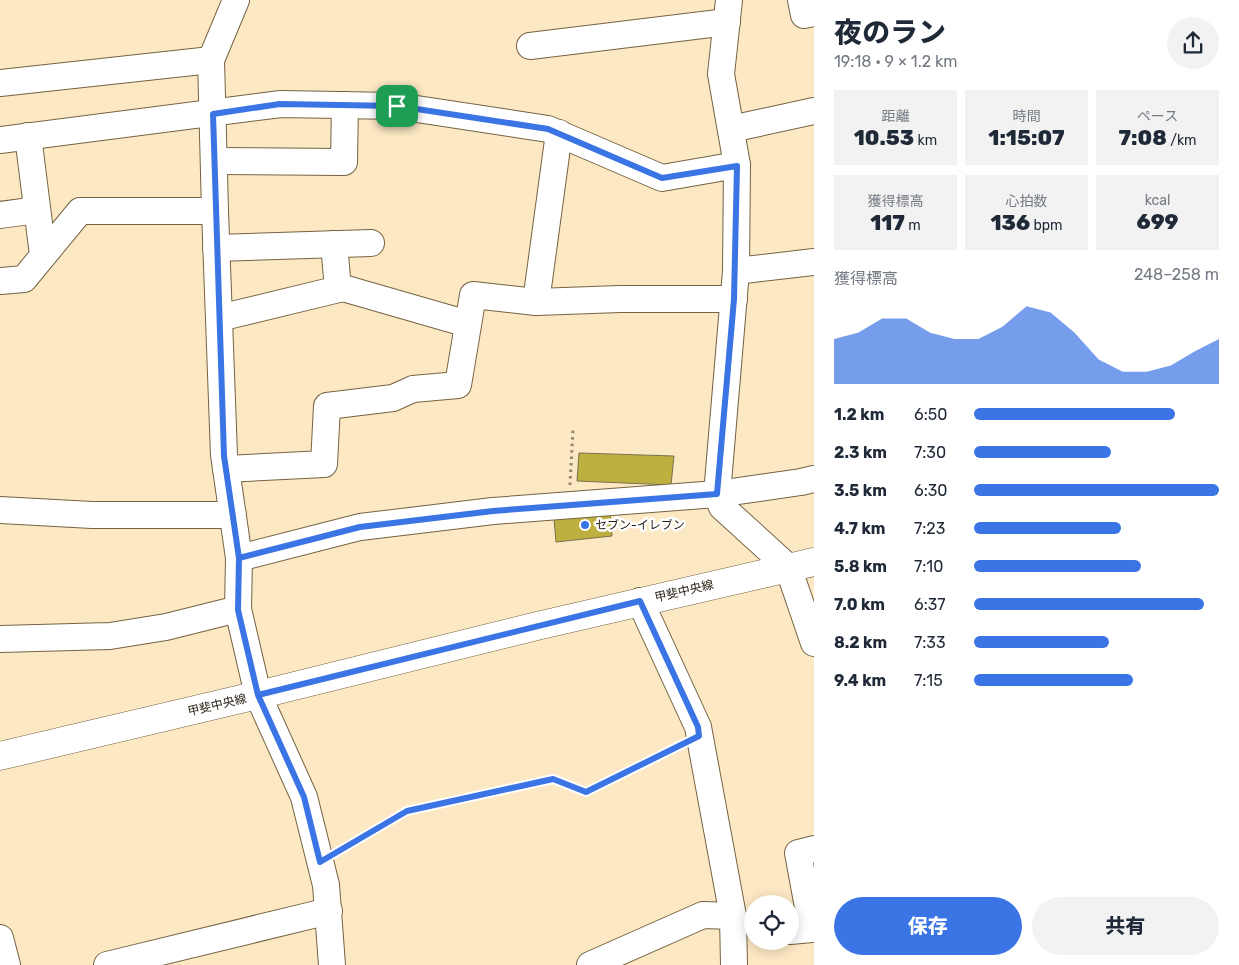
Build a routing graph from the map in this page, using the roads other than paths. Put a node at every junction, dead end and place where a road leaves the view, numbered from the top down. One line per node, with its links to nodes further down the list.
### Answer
1 (236, 0): 6 (street)
2 (801, 0): 4 (street)
3 (728, 11): 5 (street); 11 (street)
4 (814, 13)
5 (530, 46)
6 (211, 60): 7 (street); 10 (street)
7 (0, 83)
8 (344, 105): 10 (street); 12 (street); 15 (street)
9 (814, 111): 11 (street)
10 (213, 114): 13 (street); 15 (street)
11 (731, 129): 16 (street)
12 (559, 133): 16 (street); 29 (street)
13 (28, 136): 14 (street); 17 (street)
14 (0, 140)
15 (214, 161): 18 (street)
16 (737, 166): 25 (street)
17 (37, 210): 19 (street); 23 (street)
18 (215, 211): 22 (street); 23 (street)
19 (0, 214)
20 (372, 243): 21 (street)
21 (334, 244): 22 (street); 27 (street)
22 (216, 248): 30 (street)
23 (43, 255): 26 (street)
24 (814, 262): 25 (street)
25 (736, 271): 28 (street)
26 (0, 281)
27 (338, 289): 30 (street); 31 (street)
28 (734, 299): 29 (street); 34 (street)
29 (536, 302): 31 (street)
30 (218, 318): 32 (street)
31 (468, 324): 32 (street)
32 (226, 470): 36 (street)
33 (814, 479): 34 (street)
34 (717, 494): 37 (street); 38 (street)
35 (0, 510): 36 (street)
36 (232, 515): 37 (street)
37 (239, 558): 40 (street)
38 (801, 564): 39 (main road, 甲斐中央線); 42 (street)
39 (640, 601): 43 (main road, 甲斐中央線); 47 (street)
40 (238, 610): 41 (street); 43 (street)
41 (0, 639)
42 (814, 643)
43 (258, 695): 44 (main road, 甲斐中央線); 46 (street)
44 (0, 756)
45 (814, 849): 48 (street)
46 (328, 911): 51 (street); 52 (street)
47 (740, 929): 53 (street); 54 (street)
48 (799, 930)
49 (0, 938): 50 (street)
50 (7, 965)
51 (108, 965)
52 (332, 965)
53 (590, 965)
54 (734, 965)

